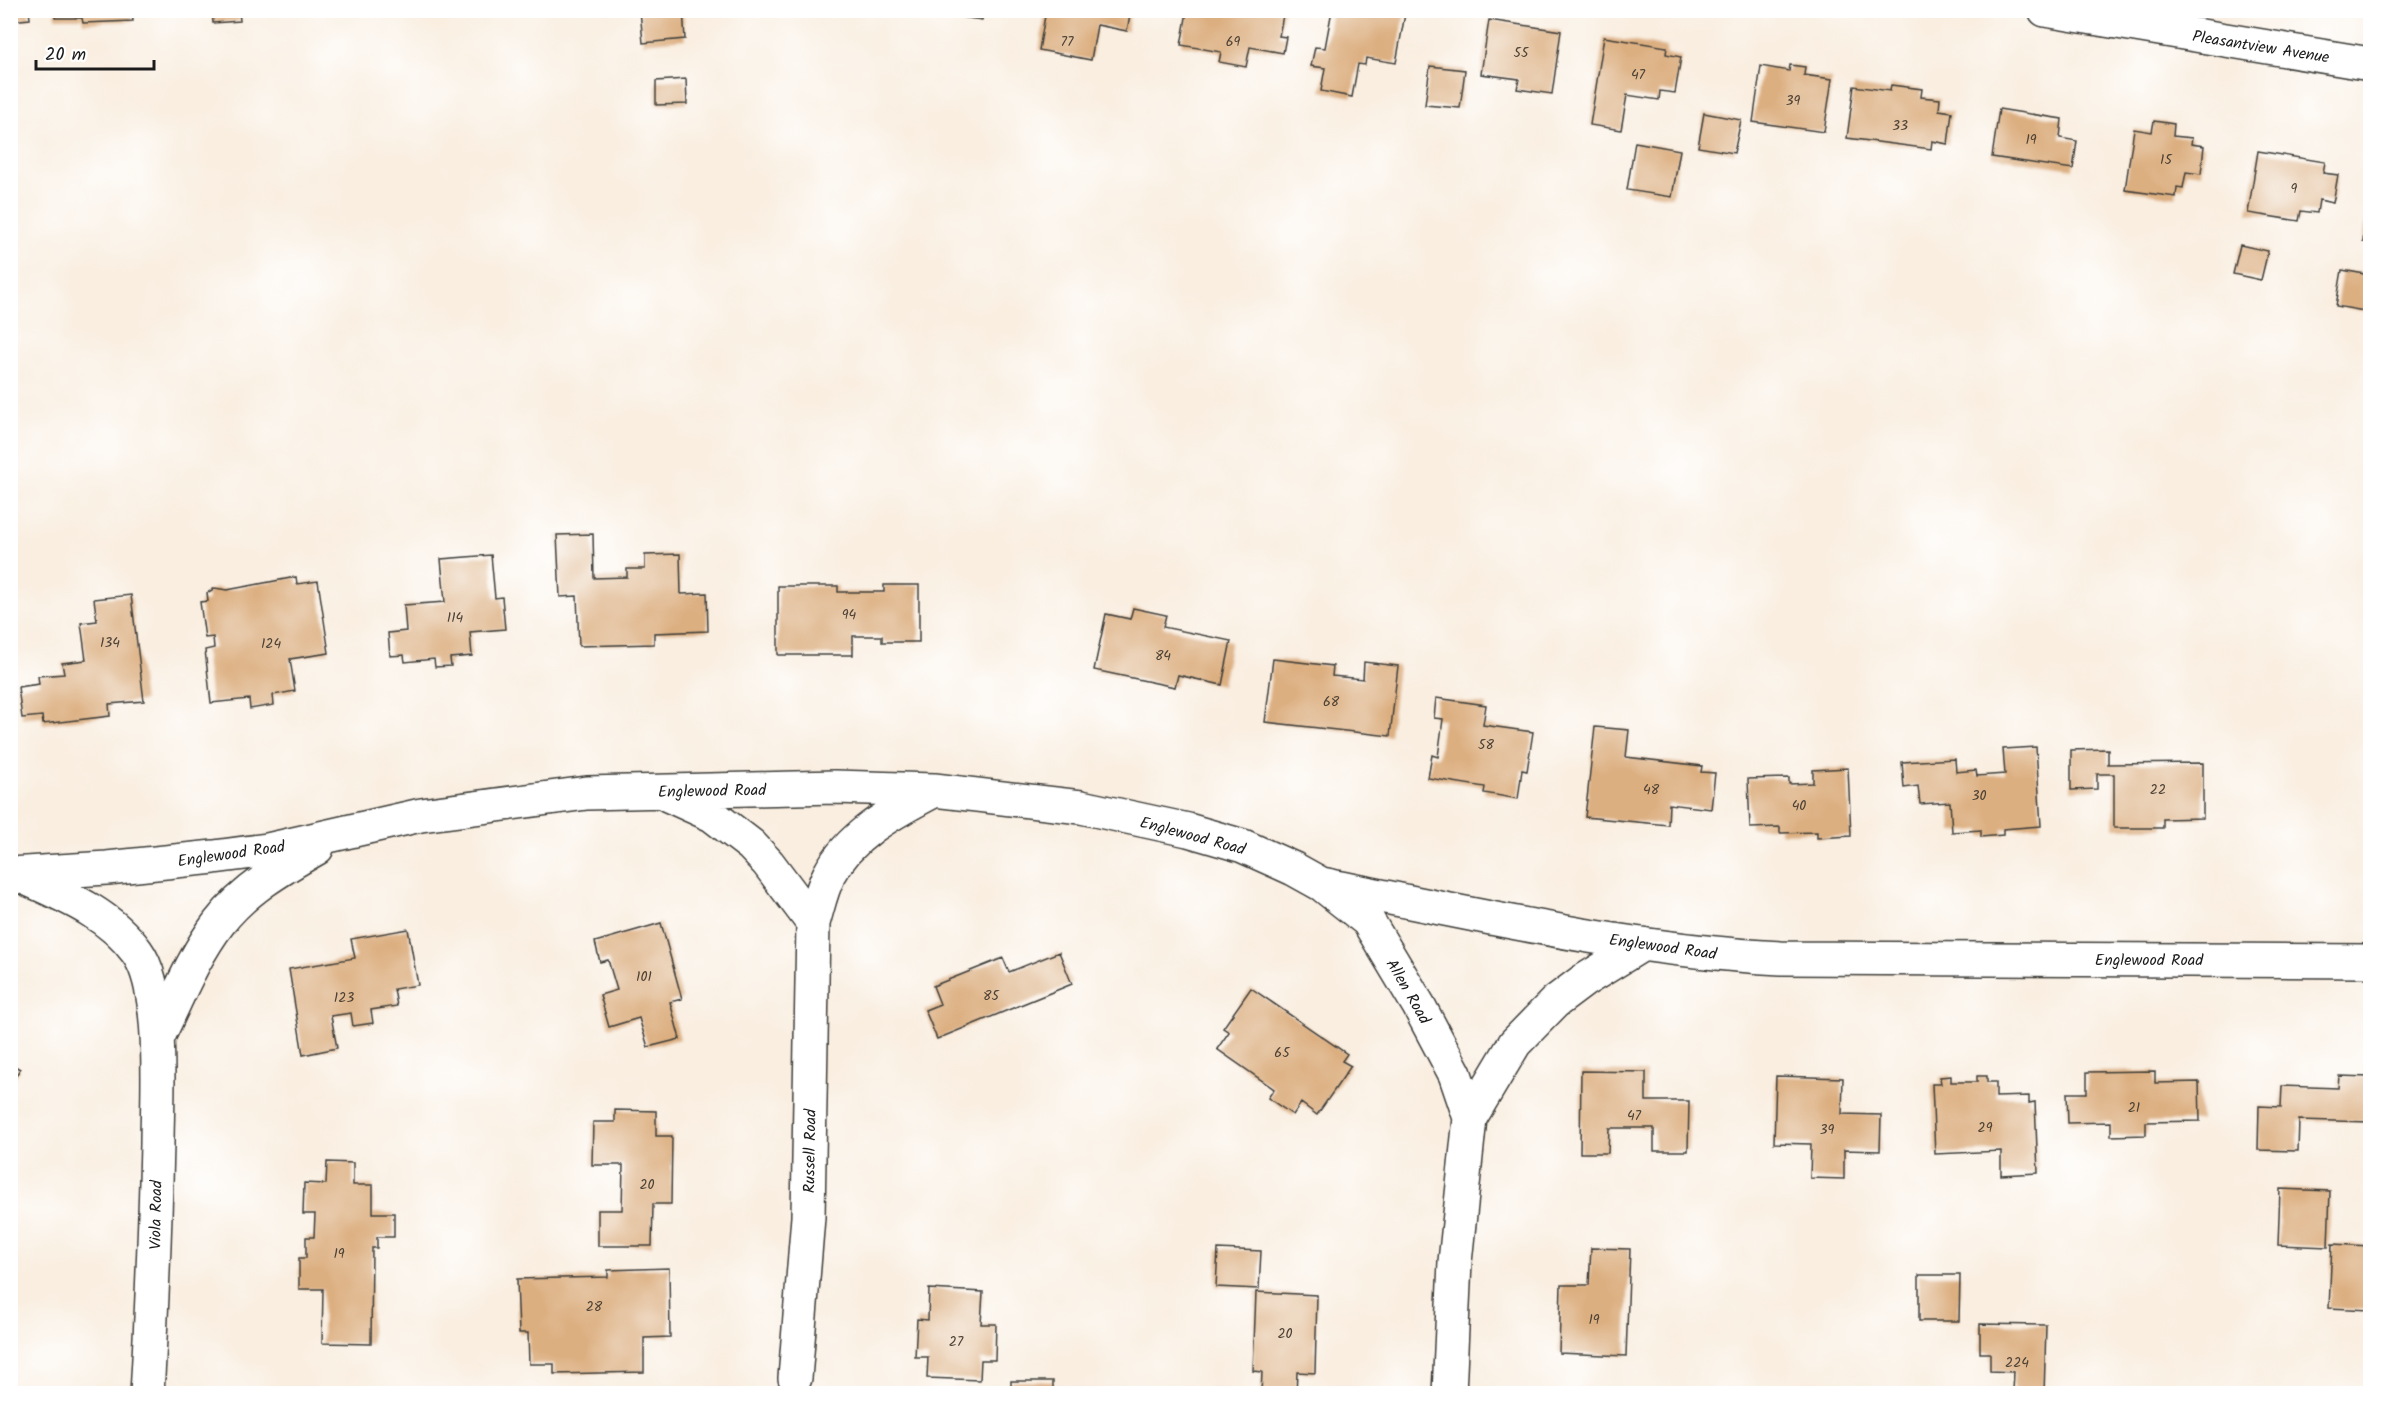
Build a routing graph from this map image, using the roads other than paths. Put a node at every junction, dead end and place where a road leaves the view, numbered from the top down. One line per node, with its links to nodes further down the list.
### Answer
1 (2046, 10): 2 (street, Pleasantview Avenue)
2 (2370, 64)
3 (657, 790): 4 (street, Englewood Road); 5 (street, Englewood Road); 8 (street)
4 (934, 790): 7 (street, Englewood Road); 8 (street, Russell Road)
5 (342, 833): 6 (street, Englewood Road); 11 (street, Viola Road)
6 (13, 874): 11 (street, Viola Road)
7 (1321, 884): 9 (street, Englewood Road); 12 (street, Allen Road)
8 (813, 923): 13 (street, Russell Road)
9 (1643, 944): 10 (street, Englewood Road); 12 (street, Allen Road)
10 (2370, 961)
11 (158, 1037): 14 (street, Viola Road)
12 (1470, 1118): 15 (street, Allen Road)
13 (795, 1378)
14 (147, 1394)
15 (1449, 1394)

